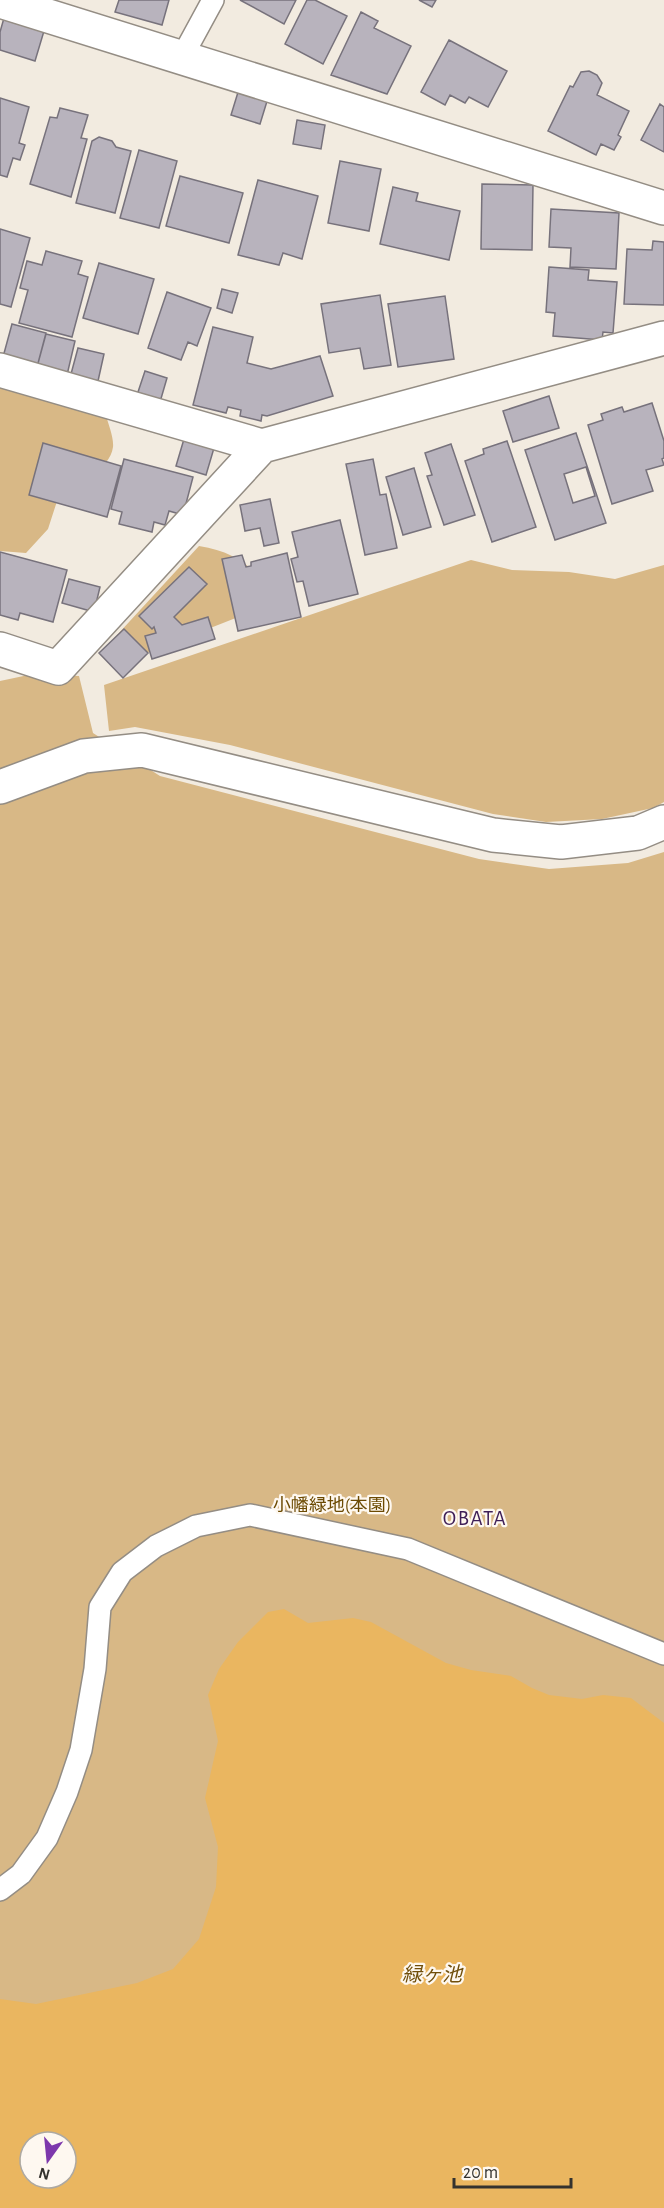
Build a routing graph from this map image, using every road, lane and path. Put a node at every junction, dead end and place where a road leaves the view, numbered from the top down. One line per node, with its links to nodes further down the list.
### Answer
1 (213, 0): 3 (lane)
2 (0, 1): 3 (street)
3 (182, 57): 4 (street)
4 (664, 208)
5 (664, 338): 7 (street)
6 (0, 370): 7 (street)
7 (262, 446): 8 (street)
8 (0, 649)
9 (0, 787): 10 (street)
10 (664, 822)
11 (664, 1654): 12 (lane)
12 (0, 1890)

